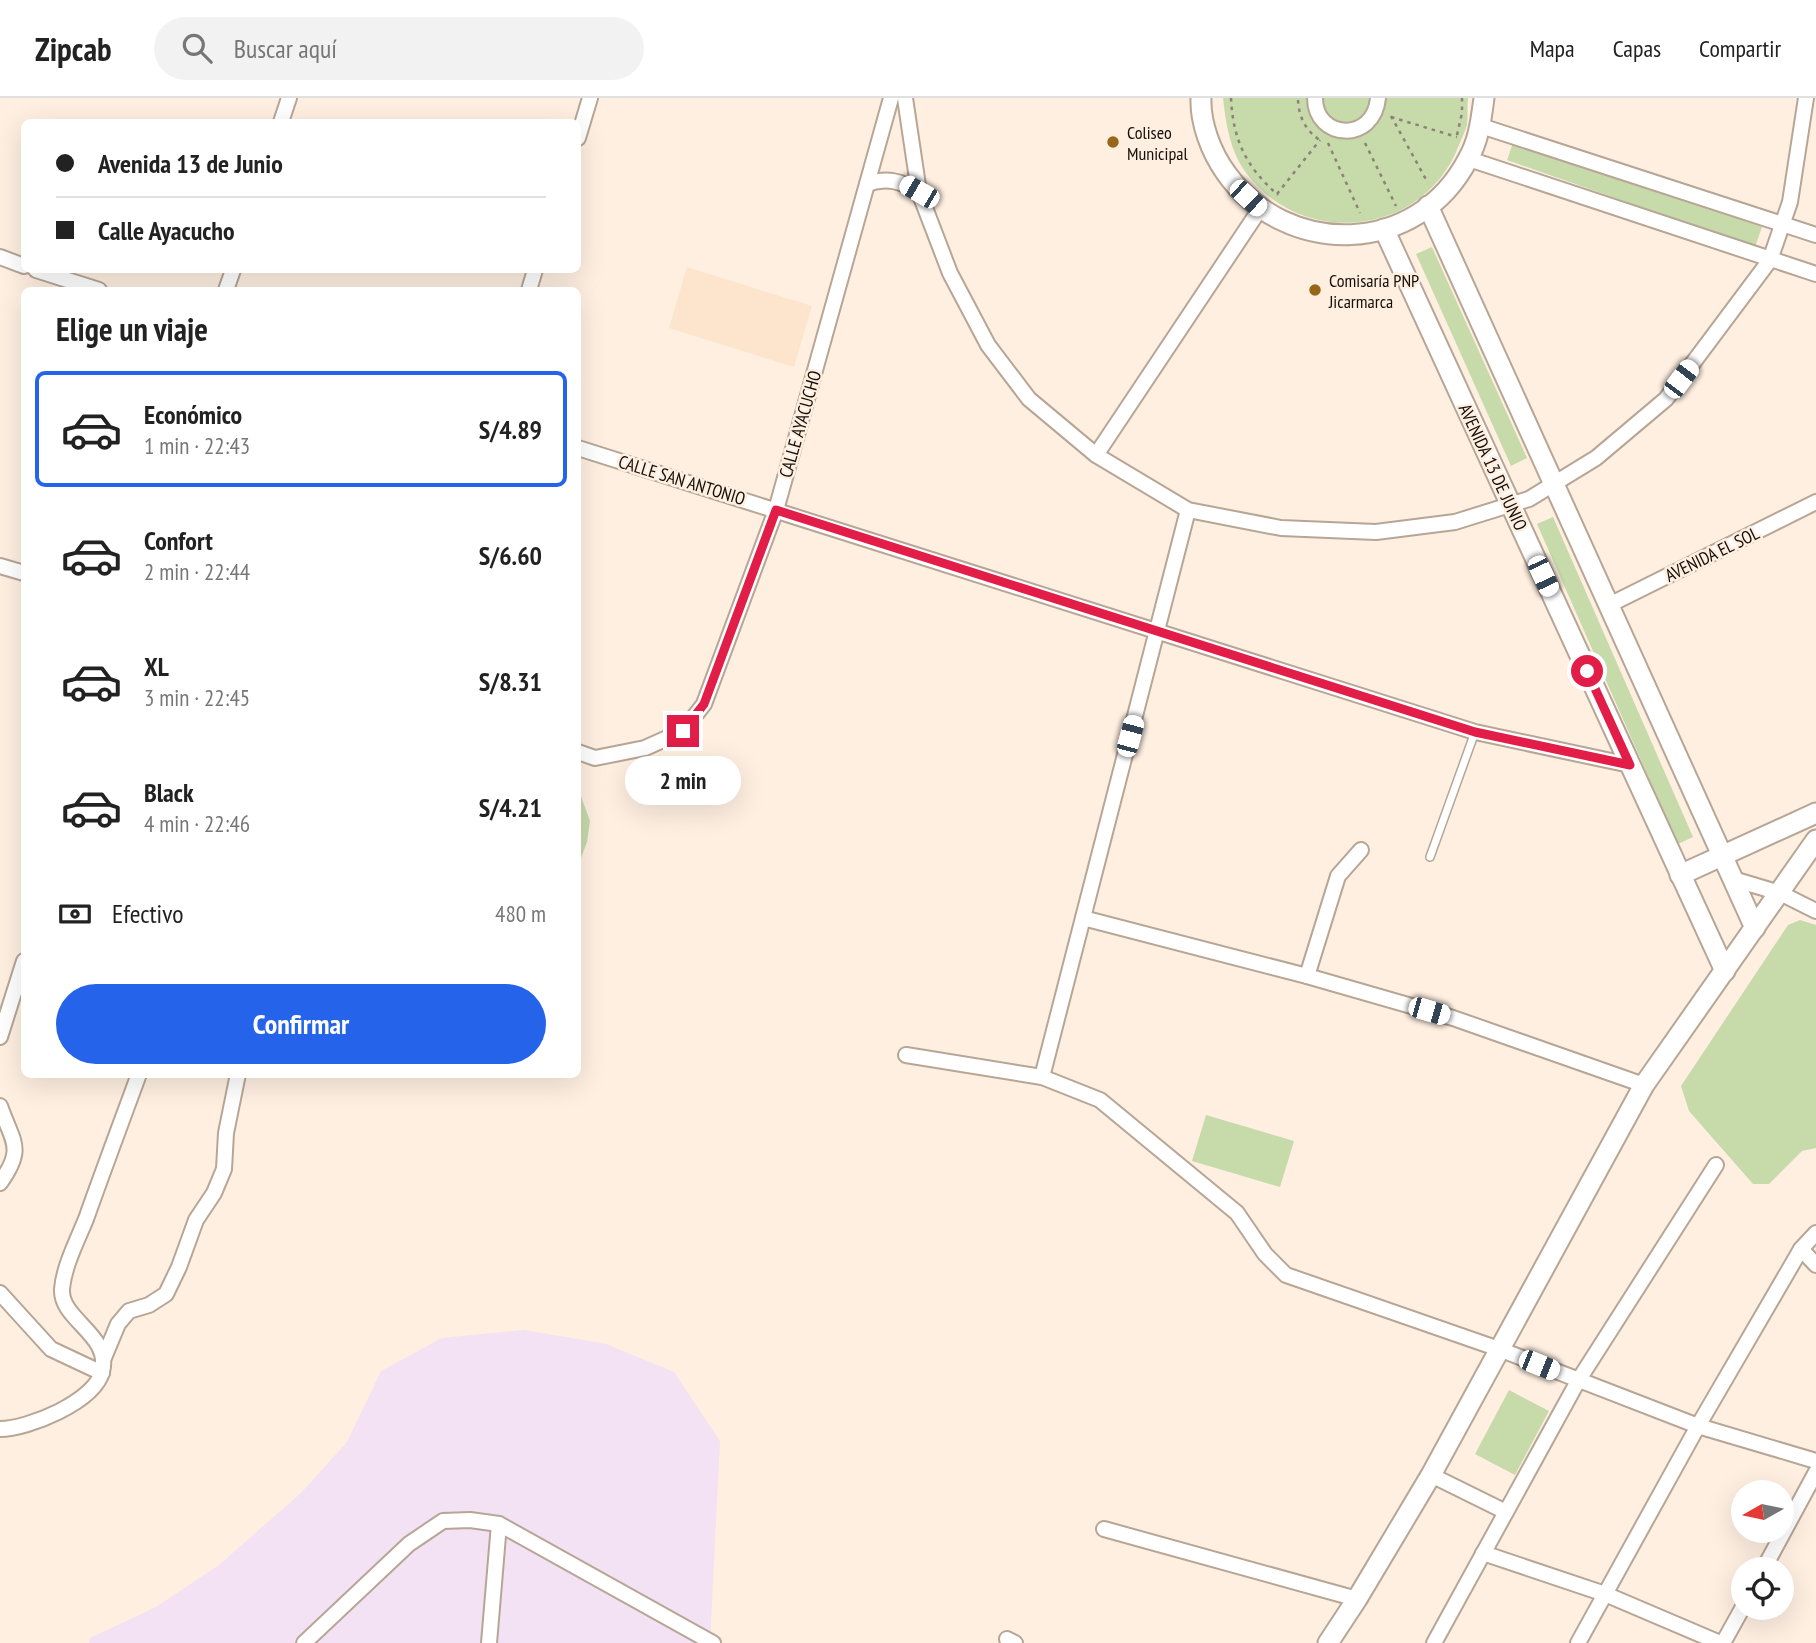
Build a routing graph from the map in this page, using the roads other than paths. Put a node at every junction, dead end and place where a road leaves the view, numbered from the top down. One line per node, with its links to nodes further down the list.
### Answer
1 (289, 98): 10 (street)
2 (590, 98): 12 (street)
3 (891, 98): 14 (street, CALLE AYACUCHO)
4 (905, 98): 15 (street)
5 (1201, 98): 17 (street)
6 (1315, 98): 7 (street)
7 (1378, 98)
8 (1484, 98): 11 (street)
9 (1806, 98): 18 (street)
10 (282, 119)
11 (1481, 125): 13 (street); 18 (street)
12 (581, 128)
13 (1469, 159): 16 (street); 22 (street)
14 (867, 184): 15 (street); 32 (street, CALLE AYACUCHO)
15 (919, 192): 28 (street)
16 (1424, 198): 19 (street); 29 (street)
17 (1260, 209): 19 (street); 28 (street)
18 (1783, 224): 20 (street); 22 (street)
19 (1384, 229): 31 (street, AVENIDA 13 DE JUNIO)
20 (1816, 235)
21 (0, 257): 23 (street)
22 (1770, 260): 25 (street); 29 (street)
23 (21, 264)
24 (45, 273): 26 (street)
25 (1816, 274)
26 (90, 287)
27 (581, 449): 32 (street, CALLE SAN ANTONIO)
28 (1096, 455): 33 (street)
29 (1554, 484): 31 (street); 36 (street)
30 (1816, 502): 36 (street, AVENIDA EL SOL)
31 (1511, 505): 33 (street); 40 (street, AVENIDA 13 DE JUNIO)
32 (776, 510): 37 (street, CALLE SAN ANTONIO); 39 (street, CALLE AYACUCHO)
33 (1188, 510): 37 (street)
34 (0, 566): 35 (street)
35 (21, 572)
36 (1609, 605): 44 (street)
37 (1157, 632): 38 (street, CALLE SAN ANTONIO); 50 (street)
38 (1475, 732): 40 (street, CALLE SAN ANTONIO); 45 (lane)
39 (581, 753)
40 (1630, 765): 46 (street, AVENIDA 13 DE JUNIO)
41 (1816, 813): 44 (street)
42 (1816, 840): 48 (street)
43 (1361, 850): 53 (street)
44 (1722, 856): 46 (street); 47 (street)
45 (1430, 857)
46 (1681, 875): 52 (street, AVENIDA 13 DE JUNIO)
47 (1733, 879): 48 (street); 51 (street)
48 (1780, 893): 49 (street); 51 (street)
49 (1816, 911)
50 (1083, 918): 53 (street); 57 (street)
51 (1755, 928): 52 (street)
52 (1725, 971): 60 (street)
53 (1307, 976): 60 (street)
54 (21, 977): 55 (street)
55 (0, 1037)
56 (906, 1055): 57 (street)
57 (1042, 1077): 68 (street)
58 (138, 1078): 69 (street)
59 (237, 1078): 69 (street)
60 (1644, 1085): 68 (street)
61 (0, 1106): 63 (street)
62 (1716, 1165): 70 (street)
63 (0, 1183)
64 (1816, 1233): 65 (street)
65 (1801, 1249): 66 (street); 71 (street)
66 (1816, 1265)
67 (0, 1293): 69 (street)
68 (1499, 1349): 70 (street); 75 (street)
69 (102, 1367): 72 (street)
70 (1578, 1381): 71 (street); 76 (street)
71 (1698, 1426): 73 (street); 81 (street)
72 (1, 1430)
73 (1816, 1461)
74 (1816, 1472): 80 (street)
75 (1431, 1475): 76 (street); 82 (street)
76 (1506, 1512): 79 (street)
77 (499, 1524): 84 (street); 85 (street); 86 (street)
78 (1104, 1529): 82 (street)
79 (1483, 1553): 81 (street); 88 (street)
80 (1770, 1557)
81 (1605, 1594): 89 (street); 90 (street)
82 (1357, 1600): 87 (street)
83 (1735, 1620): 90 (street)
84 (304, 1643)
85 (489, 1643)
86 (713, 1643)
87 (1328, 1643)
88 (1434, 1643)
89 (1578, 1643)
90 (1722, 1643)

